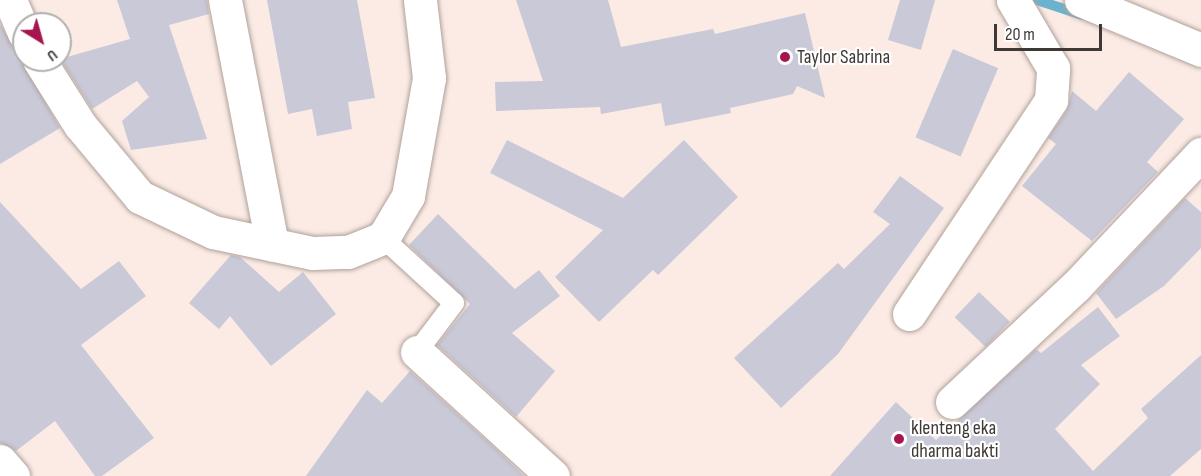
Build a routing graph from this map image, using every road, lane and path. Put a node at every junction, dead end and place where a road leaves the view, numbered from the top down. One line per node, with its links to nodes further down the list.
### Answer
1 (225, 0): 9 (street)
2 (420, 0): 8 (street)
3 (1013, 0): 10 (street)
4 (1081, 0): 5 (street)
5 (1201, 50)
6 (47, 72): 9 (street)
7 (1201, 154): 12 (street)
8 (382, 238): 9 (street); 11 (lane)
9 (273, 245)
10 (909, 314)
11 (417, 352): 15 (street)
12 (952, 402)
13 (0, 461): 14 (street)
14 (13, 476)
15 (553, 476)

